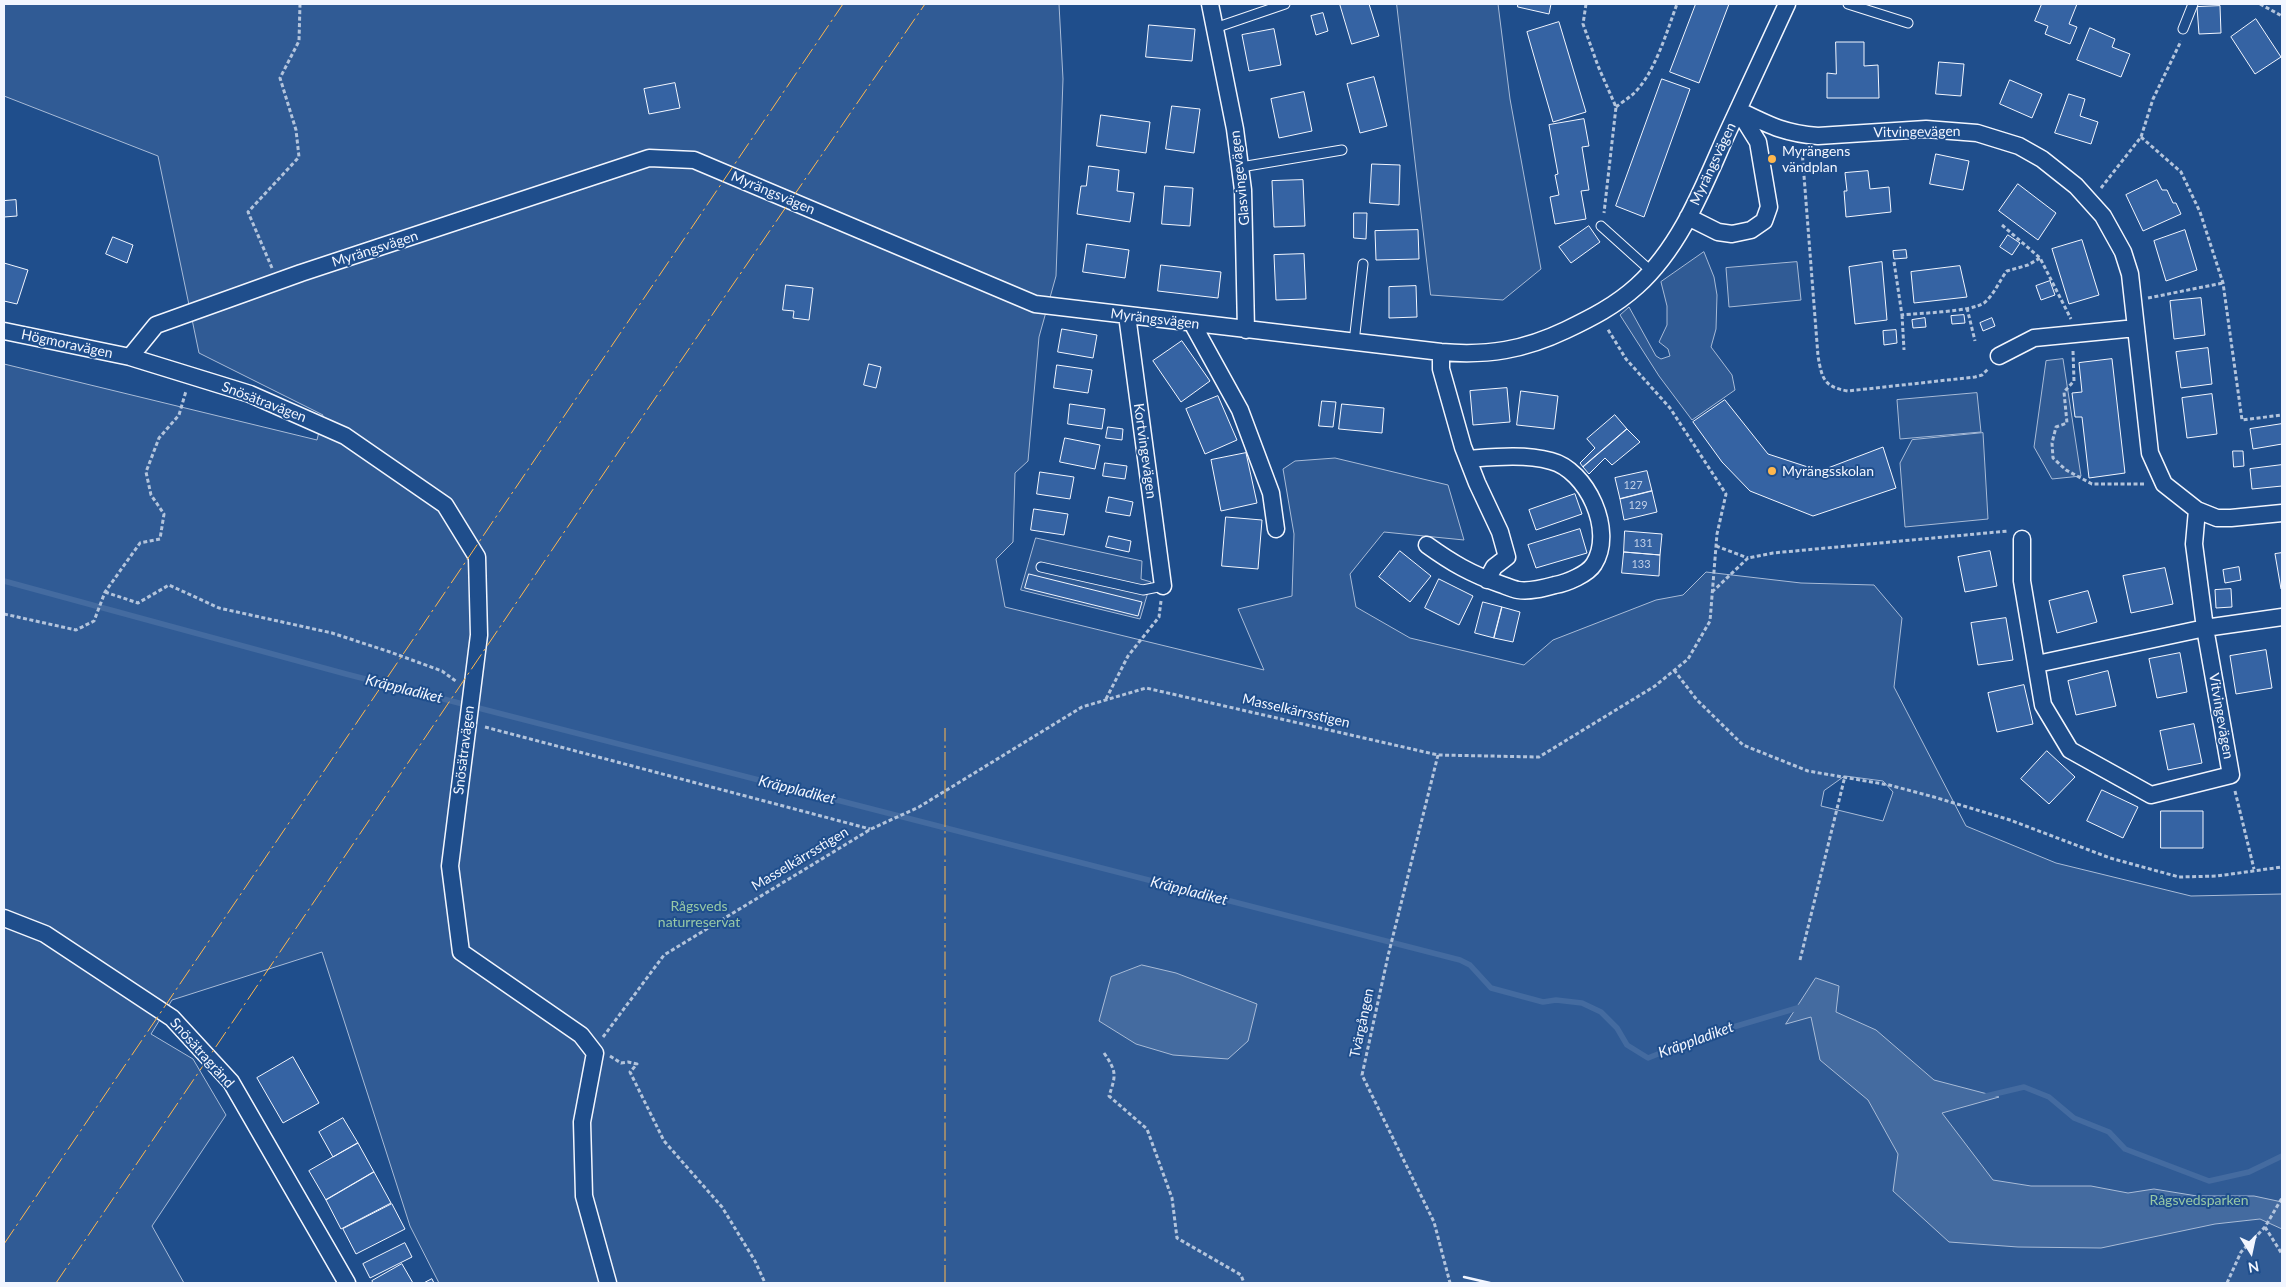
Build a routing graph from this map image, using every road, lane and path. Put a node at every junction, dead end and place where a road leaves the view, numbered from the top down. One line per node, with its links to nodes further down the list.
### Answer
1 (300, 4): 28 (path)
2 (1210, 4): 12 (street, Glasvingevägen)
3 (1285, 4): 12 (lane)
4 (1586, 4): 14 (path)
5 (1677, 4): 14 (path)
6 (1787, 4): 15 (street, Myrängsvägen)
7 (1848, 4): 11 (lane)
8 (2193, 4): 13 (lane)
9 (2260, 4): 10 (path)
10 (2282, 16)
11 (1908, 22)
12 (1215, 28): 19 (street, Glasvingevägen)
13 (2183, 29): 17 (path)
14 (1616, 107): 23 (path)
15 (1738, 110): 16 (street, Vitvingevägen); 21 (street, Myrängsvägen); 21 (street, Myrängsvägen)
16 (1800, 135): 20 (street, Vitvingevägen); 44 (path)
17 (2141, 137): 20 (path); 29 (path)
18 (1342, 150): 19 (lane)
19 (1241, 167): 37 (street, Glasvingevägen)
20 (2090, 202): 30 (street, Vitvingevägen)
21 (1688, 217): 27 (street, Myrängsvägen)
22 (2002, 225): 24 (path)
23 (1602, 226): 27 (lane)
24 (2040, 258): 31 (path); 39 (path)
25 (1894, 262): 34 (path)
26 (1363, 264): 41 (lane)
27 (1651, 271): 32 (street, Myrängsvägen)
28 (278, 282): 33 (street, Myrängsvägen); 45 (street, Myrängsvägen)
29 (2224, 283): 30 (path); 47 (path)
30 (2134, 300): 36 (street, Vitvingevägen)
31 (1967, 308): 34 (path); 40 (path)
32 (1599, 314): 43 (street, Myrängsvägen); 55 (path, Masselkärrsstigen)
33 (1127, 315): 35 (street, Myrängsvägen); 59 (street, Kortvingevägen)
34 (1902, 315): 42 (path)
35 (1192, 324): 37 (street, Myrängsvägen); 52 (street)
36 (2136, 328): 39 (street); 49 (street, Vitvingevägen)
37 (1246, 330): 41 (street, Myrängsvägen)
38 (4, 331): 45 (street, Högmoravägen)
39 (2075, 335): 44 (street); 49 (path)
40 (1976, 341)
41 (1354, 342): 43 (street, Myrängsvägen)
42 (1904, 350)
43 (1441, 352): 48 (street)
44 (2000, 356)
45 (130, 357): 46 (street, Snösätravägen)
46 (190, 376): 60 (path); 67 (street, Snösätravägen)
47 (2282, 415)
48 (1468, 459): 58 (street); 58 (street)
49 (2164, 484): 50 (street, Vitvingevägen)
50 (2197, 510): 51 (street, Vitvingevägen); 64 (street, Vitvingevägen)
51 (2282, 513)
52 (1276, 529)
53 (2022, 539): 56 (path); 65 (street, Vitvingevägen)
54 (1427, 545): 58 (street)
55 (1716, 546): 56 (path); 61 (path, Masselkärrsstigen)
56 (1748, 558): 61 (path)
57 (1041, 567): 59 (lane)
58 (1487, 580)
59 (1164, 586): 68 (path)
60 (105, 592): 62 (path); 67 (path)
61 (1712, 592): 66 (path, Masselkärrsstigen)
62 (4, 614)
63 (2282, 617): 64 (street)
64 (2205, 628): 65 (street); 72 (street, Vitvingevägen)
65 (2037, 664): 72 (street, Vitvingevägen)
66 (1674, 670): 70 (path, Masselkärrsstigen); 71 (path)
67 (471, 692): 69 (street, Snösätravägen)
68 (1106, 700): 70 (path, Masselkärrsstigen); 73 (path, Masselkärrsstigen)
69 (468, 723): 73 (path); 78 (street, Snösätravägen)
70 (1438, 755): 87 (path, Tvärgången)
71 (1845, 776): 75 (path); 77 (path)
72 (2231, 776): 75 (path)
73 (871, 829): 78 (path, Masselkärrsstigen)
74 (2282, 867): 75 (path)
75 (2254, 869)
76 (4, 918): 83 (street, Snösätragränd)
77 (1800, 960)
78 (595, 1053): 84 (street); 85 (path)
79 (1104, 1053): 86 (path)
80 (2282, 1198): 81 (path)
81 (2265, 1227): 82 (path); 88 (path)
82 (2282, 1254)
83 (347, 1283)
84 (608, 1283)
85 (765, 1283)
86 (1244, 1283)
87 (1450, 1283)
88 (2227, 1283)

